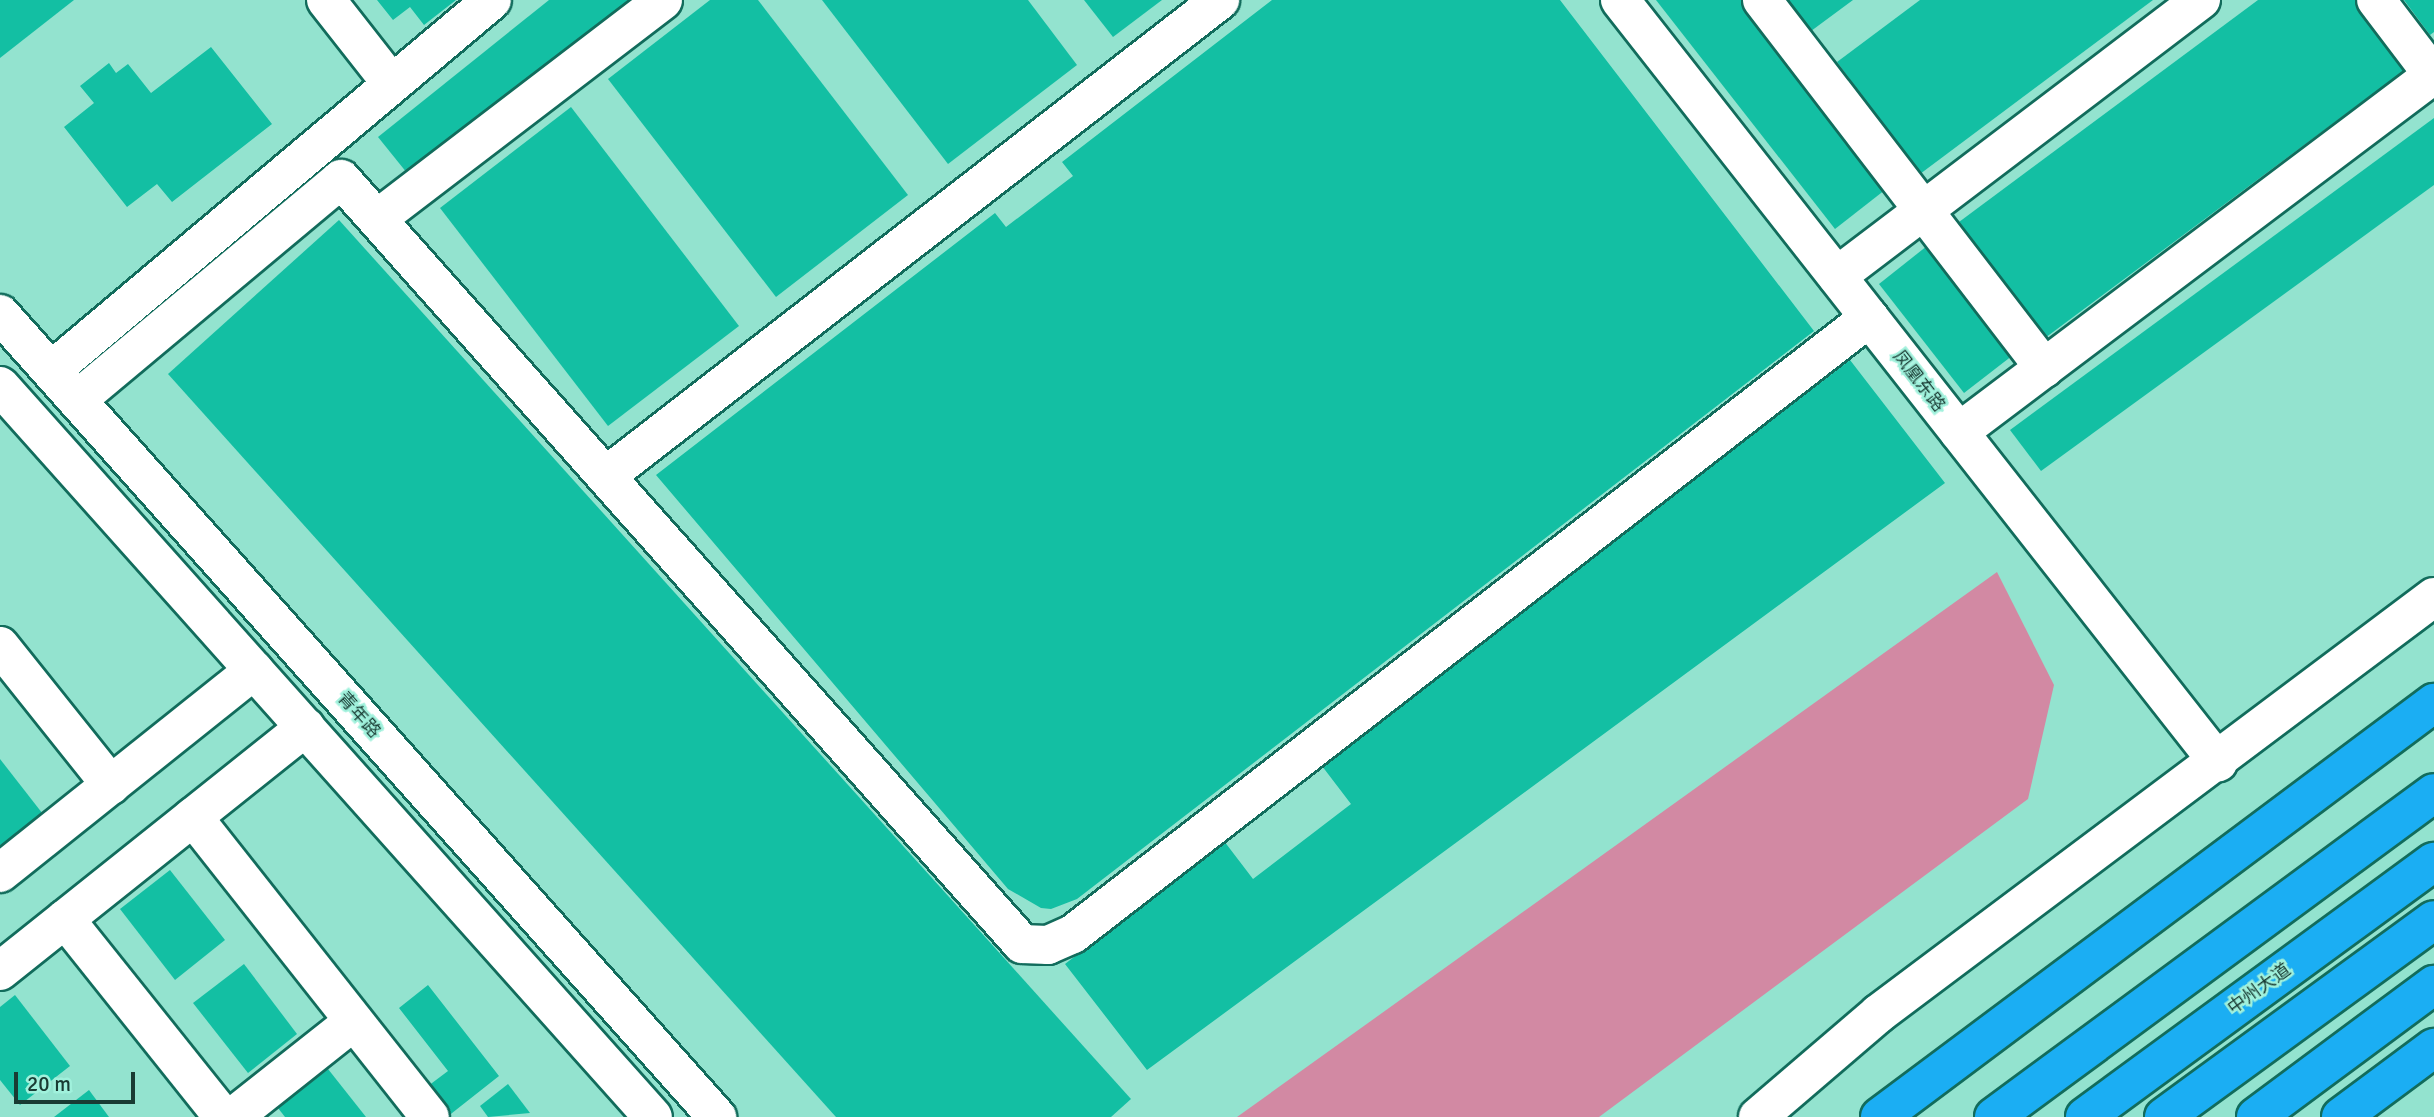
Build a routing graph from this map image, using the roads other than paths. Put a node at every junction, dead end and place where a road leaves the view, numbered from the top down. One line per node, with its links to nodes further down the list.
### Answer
1 (326, 0): 9 (street)
2 (492, 0): 9 (street)
3 (663, 0): 11 (street)
4 (1220, 0): 20 (street)
5 (1620, 0): 12 (street, 凤凰东路)
6 (1762, 0): 10 (street)
7 (2202, 0): 10 (street)
8 (2376, 0): 15 (street)
9 (391, 83): 16 (street)
10 (1924, 210): 12 (street); 15 (street)
11 (377, 219): 18 (street); 20 (street)
12 (1836, 276): 14 (street, 凤凰东路)
13 (0, 314): 16 (street, 青年路)
14 (1869, 318): 19 (street, 凤凰东路); 20 (street)
15 (2045, 368): 19 (street)
16 (51, 371): 18 (street, 青年路)
17 (0, 386): 23 (street)
18 (77, 400): 42 (street, 青年路)
19 (1959, 432): 26 (street, 凤凰东路)
20 (606, 476)
21 (2434, 597): 26 (street)
22 (0, 646): 27 (street)
23 (254, 670): 25 (street); 27 (street)
24 (2434, 703): 44 (highway)
25 (306, 727): 29 (street); 41 (street)
26 (2218, 762): 43 (street)
27 (111, 785): 31 (street)
28 (2434, 793): 45 (highway)
29 (193, 817): 32 (street); 36 (street)
30 (2434, 862): 46 (highway, 中州大道)
31 (0, 873)
32 (65, 919): 34 (street); 38 (street)
33 (2434, 920): 47 (highway)
34 (0, 971)
35 (2434, 985): 48 (highway)
36 (354, 1021): 39 (street); 40 (street)
37 (2434, 1048): 49 (highway)
38 (223, 1117)
39 (233, 1117)
40 (430, 1117)
41 (653, 1117)
42 (717, 1117)
43 (1758, 1117)
44 (1880, 1117)
45 (1994, 1117)
46 (2085, 1117)
47 (2164, 1117)
48 (2256, 1117)
49 (2341, 1117)

